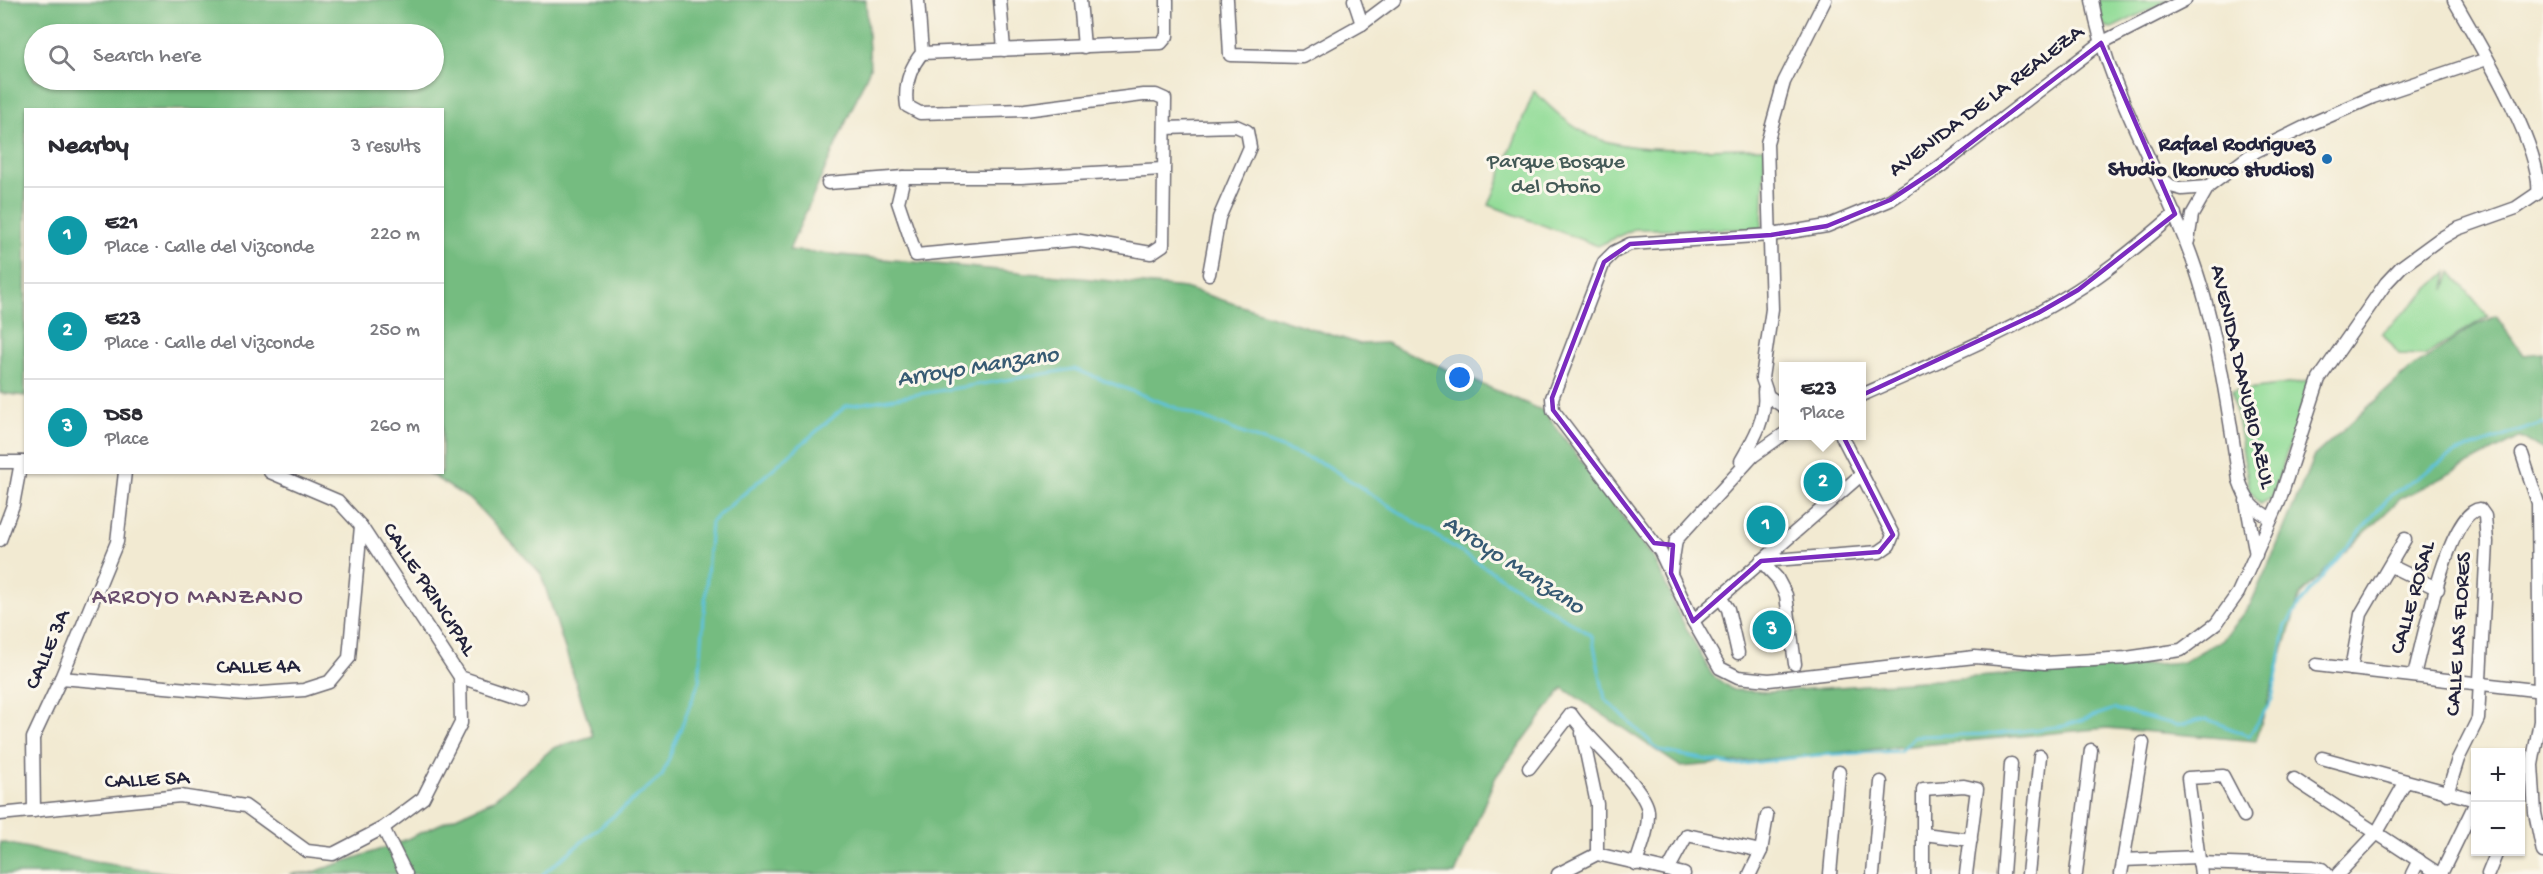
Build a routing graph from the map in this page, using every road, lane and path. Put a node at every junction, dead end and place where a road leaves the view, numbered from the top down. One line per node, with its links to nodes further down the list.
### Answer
1 (918, 0): 16 (street)
2 (1000, 0): 15 (street)
3 (1080, 0): 14 (street)
4 (1167, 0): 14 (street)
5 (1227, 0): 12 (street)
6 (1354, 0): 12 (street)
7 (1394, 0): 12 (street)
8 (1825, 0): 25 (street)
9 (2092, 0): 13 (street, AVENIDA DANUBIO AZUL)
10 (2185, 0): 13 (street, AVENIDA DE LA REALEZA)
11 (2454, 0): 17 (street)
12 (1362, 24)
13 (2101, 43): 21 (street, AVENIDA DANUBIO AZUL); 25 (street, AVENIDA DE LA REALEZA)
14 (1084, 47): 15 (street)
15 (1004, 50): 16 (street)
16 (922, 53): 18 (street)
17 (2487, 59): 23 (street); 42 (street)
18 (1165, 128): 19 (street); 27 (street)
19 (1163, 169): 20 (street); 20 (street)
20 (904, 177): 22 (street)
21 (2159, 177): 23 (street); 24 (street, AVENIDA DANUBIO AZUL)
22 (828, 183)
23 (2208, 187): 26 (street)
24 (2175, 214): 26 (street, AVENIDA DANUBIO AZUL); 29 (street)
25 (1771, 235): 28 (street); 48 (street, AVENIDA DE LA REALEZA)
26 (2188, 248): 40 (street, AVENIDA DANUBIO AZUL)
27 (1209, 274)
28 (1762, 378): 30 (street); 39 (street)
29 (1866, 393)
30 (1779, 404)
31 (1779, 438): 39 (street)
32 (1845, 440): 38 (street)
33 (2522, 454): 44 (street)
34 (0, 462): 35 (street)
35 (23, 462): 46 (street)
36 (124, 474): 62 (street, CALLE 3A)
37 (275, 474): 43 (street, CALLE PRINCIPAL)
38 (1862, 474): 50 (street); 50 (street)
39 (1733, 475): 47 (street)
40 (2246, 500): 42 (street, AVENIDA DANUBIO AZUL); 49 (street)
41 (2480, 509): 53 (street, CALLE ROSAL); 63 (street, CALLE LAS FLORES)
42 (2271, 518): 49 (street)
43 (361, 526): 61 (street, CALLE PRINCIPAL); 62 (street, CALLE 4A)
44 (2541, 537): 64 (street)
45 (2405, 539): 51 (street)
46 (0, 540)
47 (1676, 540): 48 (street); 52 (street)
48 (1654, 543): 52 (street)
49 (2256, 556): 55 (street)
50 (1761, 561): 54 (street); 57 (street)
51 (2391, 566): 53 (street); 59 (street)
52 (1671, 573): 55 (street)
53 (2438, 589): 60 (street, CALLE ROSAL)
54 (1720, 597): 55 (street); 56 (street)
55 (1693, 621)
56 (1738, 653)
57 (1795, 664)
58 (2316, 665): 59 (street)
59 (2351, 669): 60 (street)
60 (2414, 675): 63 (street)
61 (460, 677): 65 (street); 86 (street, CALLE PRINCIPAL)
62 (61, 678): 80 (street, CALLE 3A)
63 (2479, 682): 64 (street); 77 (street, CALLE LAS FLORES)
64 (2540, 690): 82 (street)
65 (520, 697)
66 (1582, 732): 72 (street); 92 (street); 98 (street)
67 (2143, 743): 94 (street)
68 (2091, 750): 111 (street)
69 (2040, 756): 110 (street)
70 (2322, 758): 76 (street)
71 (2011, 764): 109 (street)
72 (1529, 768)
73 (1839, 772): 105 (street)
74 (2295, 779): 88 (street)
75 (1881, 782): 106 (street)
76 (2404, 783): 77 (street); 88 (street)
77 (2447, 794): 78 (street)
78 (2471, 800)
79 (2475, 802): 116 (street)
80 (34, 811): 83 (street, CALLE 5A); 86 (street, CALLE 5A)
81 (2525, 811): 82 (street)
82 (2535, 813): 91 (street)
83 (0, 814)
84 (1767, 816): 90 (street)
85 (2244, 816): 97 (street)
86 (383, 828): 100 (street)
87 (1924, 834): 89 (street); 89 (street); 107 (street)
88 (2376, 834): 95 (street); 114 (street)
89 (1971, 840): 108 (street)
90 (1761, 851): 99 (street); 104 (street)
91 (2543, 852)
92 (1597, 854): 96 (street); 98 (street)
93 (2496, 856): 117 (street)
94 (2123, 860): 97 (street); 112 (street)
95 (2419, 860): 115 (street); 116 (street)
96 (1582, 861): 101 (street); 102 (street)
97 (2199, 864): 113 (street)
98 (1643, 868): 99 (street)
99 (1668, 870): 103 (street)
100 (406, 874)
101 (1558, 874)
102 (1574, 874)
103 (1684, 874)
104 (1750, 874)
105 (1830, 874)
106 (1873, 874)
107 (1923, 874)
108 (1966, 874)
109 (2004, 874)
110 (2028, 874)
111 (2076, 874)
112 (2121, 874)
113 (2327, 874)
114 (2338, 874)
115 (2412, 874)
116 (2440, 874)
117 (2488, 874)

